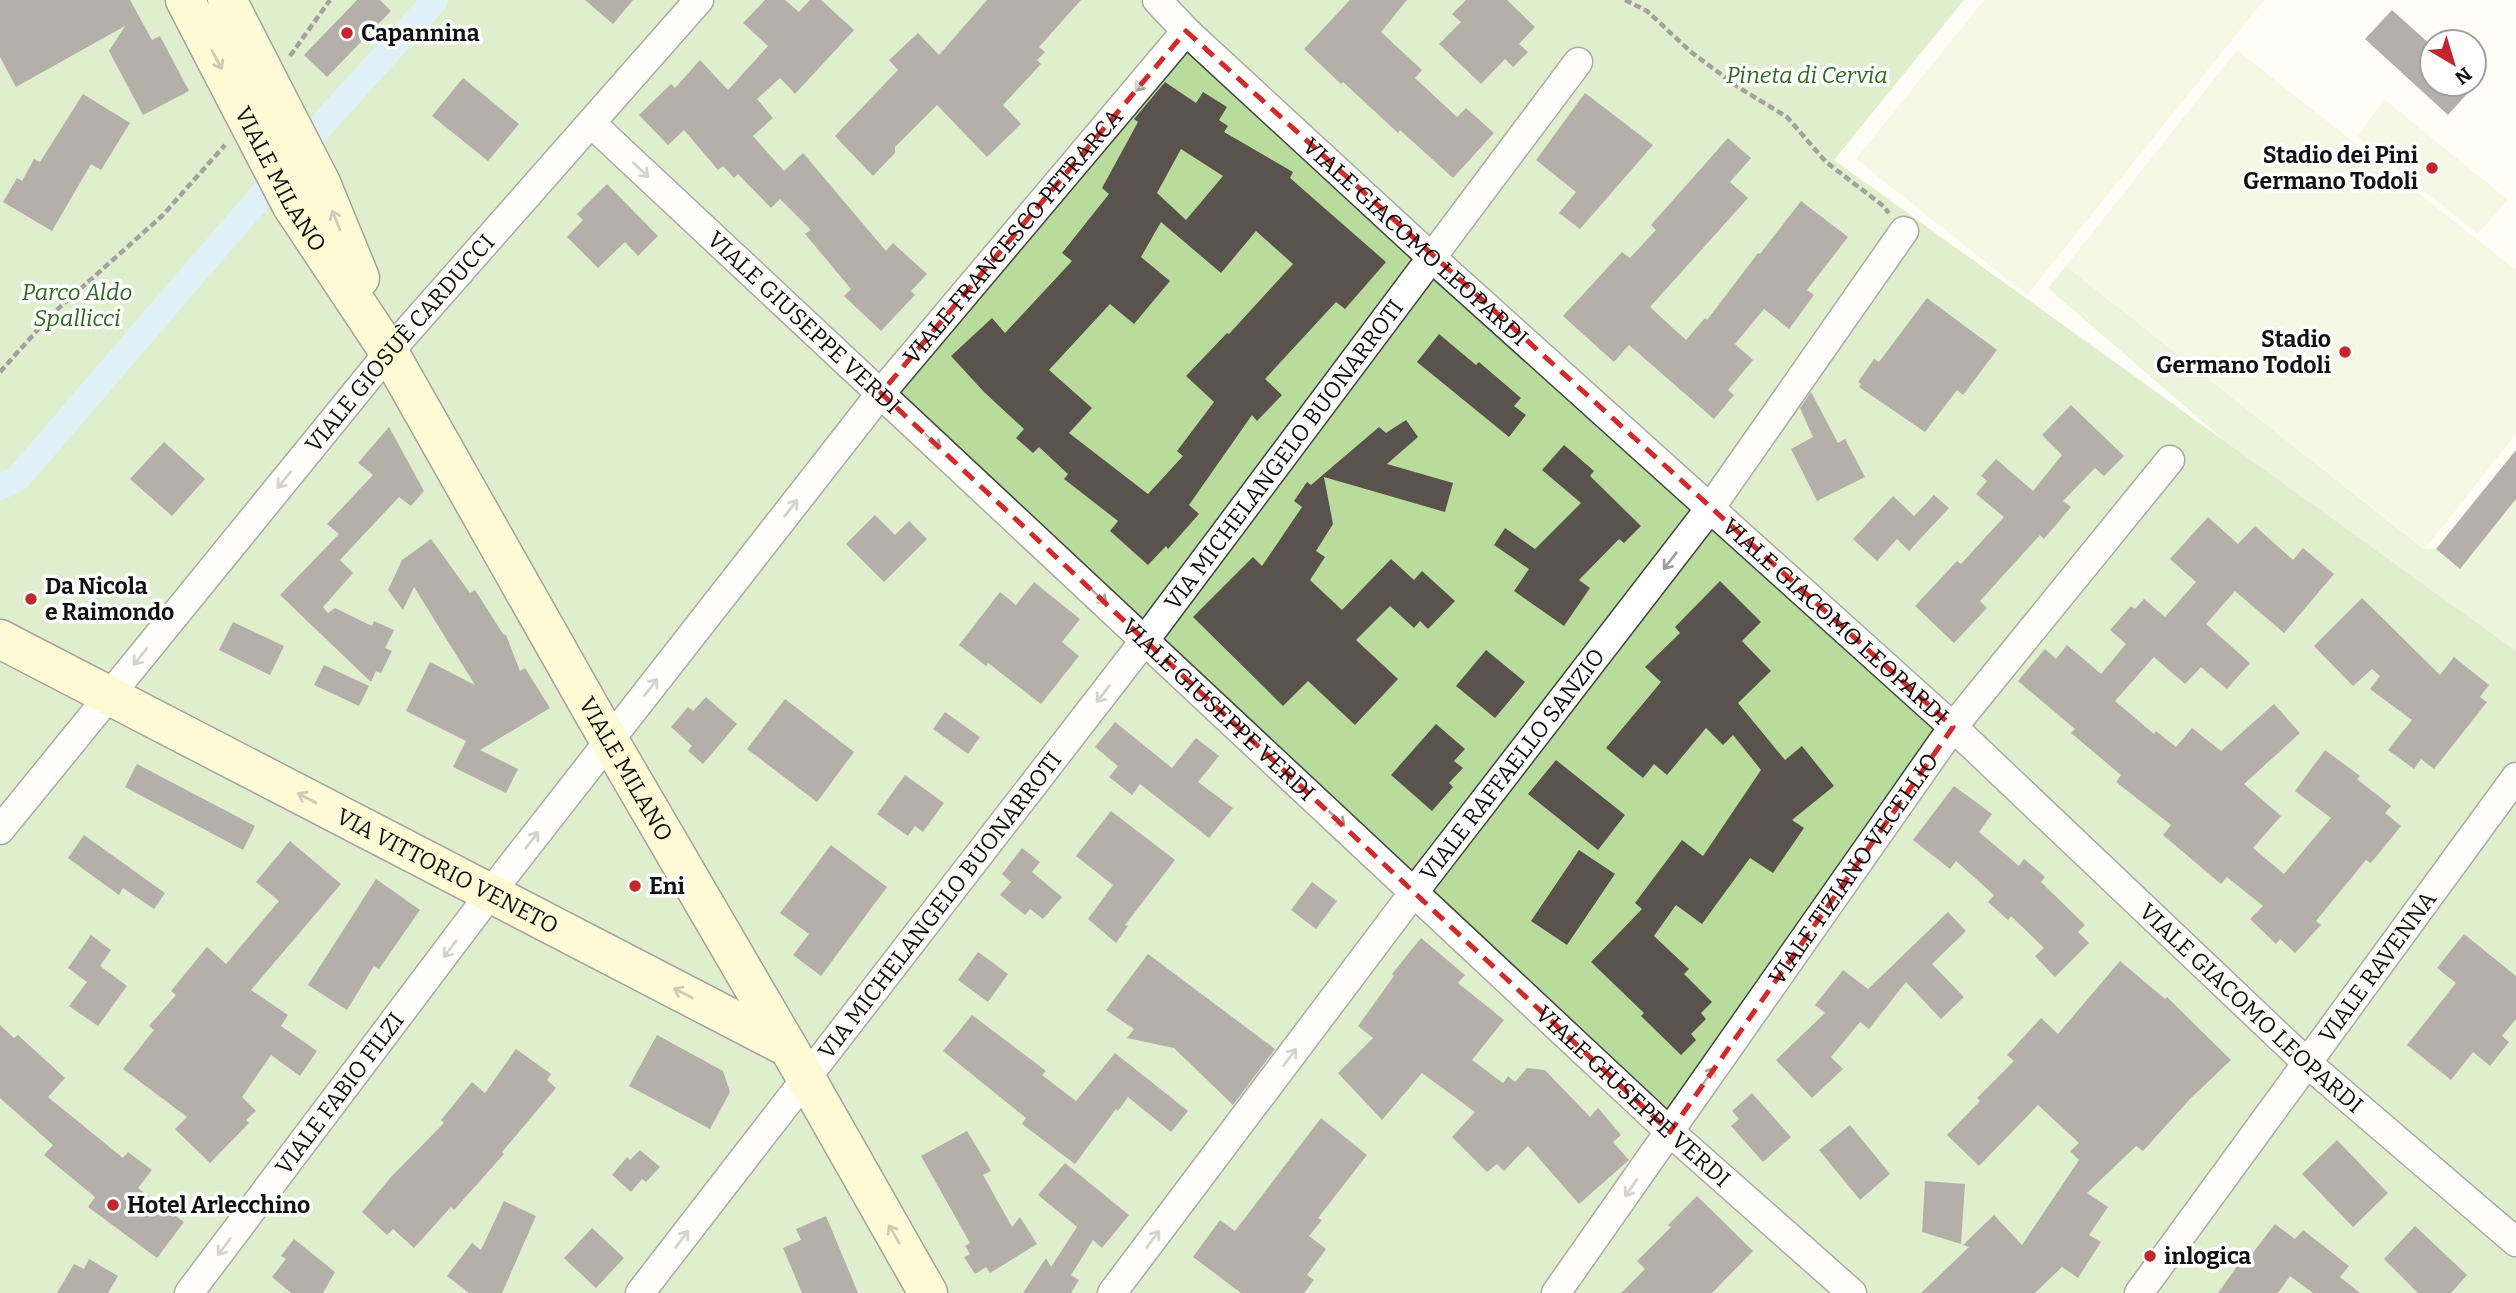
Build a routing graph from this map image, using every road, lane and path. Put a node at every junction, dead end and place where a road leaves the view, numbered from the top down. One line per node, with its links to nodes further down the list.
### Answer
1 (185, 0): 11 (street, VIALE MILANO, one-way to 11)
2 (227, 0): 9 (street, VIALE MILANO)
3 (330, 0): 9 (path)
4 (699, 0): 10 (street, VIALE GIOSUÈ CARDUCCI)
5 (1157, 0): 7 (street, VIALE GIACOMO LEOPARDI)
6 (1625, 0): 12 (path)
7 (1185, 30): 13 (street, VIALE GIACOMO LEOPARDI); 16 (street, VIALE FRANCESCO PETRARCA, one-way to 16)
8 (1578, 62): 13 (street, VIA MICHELANGELO BUONARROTI)
9 (270, 83): 14 (street, VIALE MILANO, one-way to 9)
10 (591, 123): 14 (street, VIALE GIOSUÈ CARDUCCI); 16 (street, VIALE GIUSEPPE VERDI, one-way to 16)
11 (255, 132): 14 (street, VIALE MILANO); 15 (path)
12 (1904, 231): 18 (street, VIALE RAFFAELLO SANZIO)
13 (1431, 257): 18 (street, VIALE GIACOMO LEOPARDI); 20 (street, VIA MICHELANGELO BUONARROTI)
14 (389, 352): 21 (street, VIALE GIOSUÈ CARDUCCI, one-way to 21); 23 (street, VIALE MILANO)
15 (0, 372)
16 (881, 393): 20 (street, VIALE GIUSEPPE VERDI, one-way to 20); 23 (street, VIALE FRANCESCO PETRARCA, one-way to 16)
17 (2170, 460): 22 (street, VIALE TIZIANO VECELLIO)
18 (1712, 508): 22 (street, VIALE GIACOMO LEOPARDI); 26 (street, VIALE RAFFAELLO SANZIO, one-way to 26)
19 (0, 639): 21 (street, VIA VITTORIO VENETO)
20 (1144, 640): 26 (street, VIALE GIUSEPPE VERDI, one-way to 26); 30 (street, VIA MICHELANGELO BUONARROTI, one-way to 30)
21 (109, 694): 25 (street, VIALE GIOSUÈ CARDUCCI); 27 (street, VIA VITTORIO VENETO, one-way to 21)
22 (1953, 727): 31 (street, VIALE GIACOMO LEOPARDI); 32 (street, VIALE TIZIANO VECELLIO, one-way to 22)
23 (609, 741): 27 (street, VIALE FABIO FILZI, one-way to 23); 28 (street, VIALE MILANO)
24 (2516, 777): 31 (street, VIALE RAVENNA)
25 (0, 830)
26 (1414, 892): 32 (street, VIALE GIUSEPPE VERDI); 37 (street, VIALE RAFFAELLO SANZIO, one-way to 26)
27 (492, 895): 29 (street, VIA VITTORIO VENETO, one-way to 27); 34 (street, VIALE FABIO FILZI, one-way to 34)
28 (750, 982): 29 (street); 30 (street, VIALE MILANO)
29 (723, 1014): 30 (street, VIA VITTORIO VENETO)
30 (797, 1063): 35 (street, VIA MICHELANGELO BUONARROTI, one-way to 30); 36 (street, VIALE MILANO, one-way to 30)
31 (2307, 1063): 33 (street, VIALE GIACOMO LEOPARDI); 40 (street, VIALE RAVENNA)
32 (1670, 1132): 38 (street, VIALE TIZIANO VECELLIO, one-way to 38); 39 (street, VIALE GIUSEPPE VERDI)
33 (2515, 1239)
34 (189, 1293)
35 (640, 1293)
36 (928, 1293)
37 (1112, 1293)
38 (1556, 1293)
39 (1852, 1293)
40 (2139, 1293)

